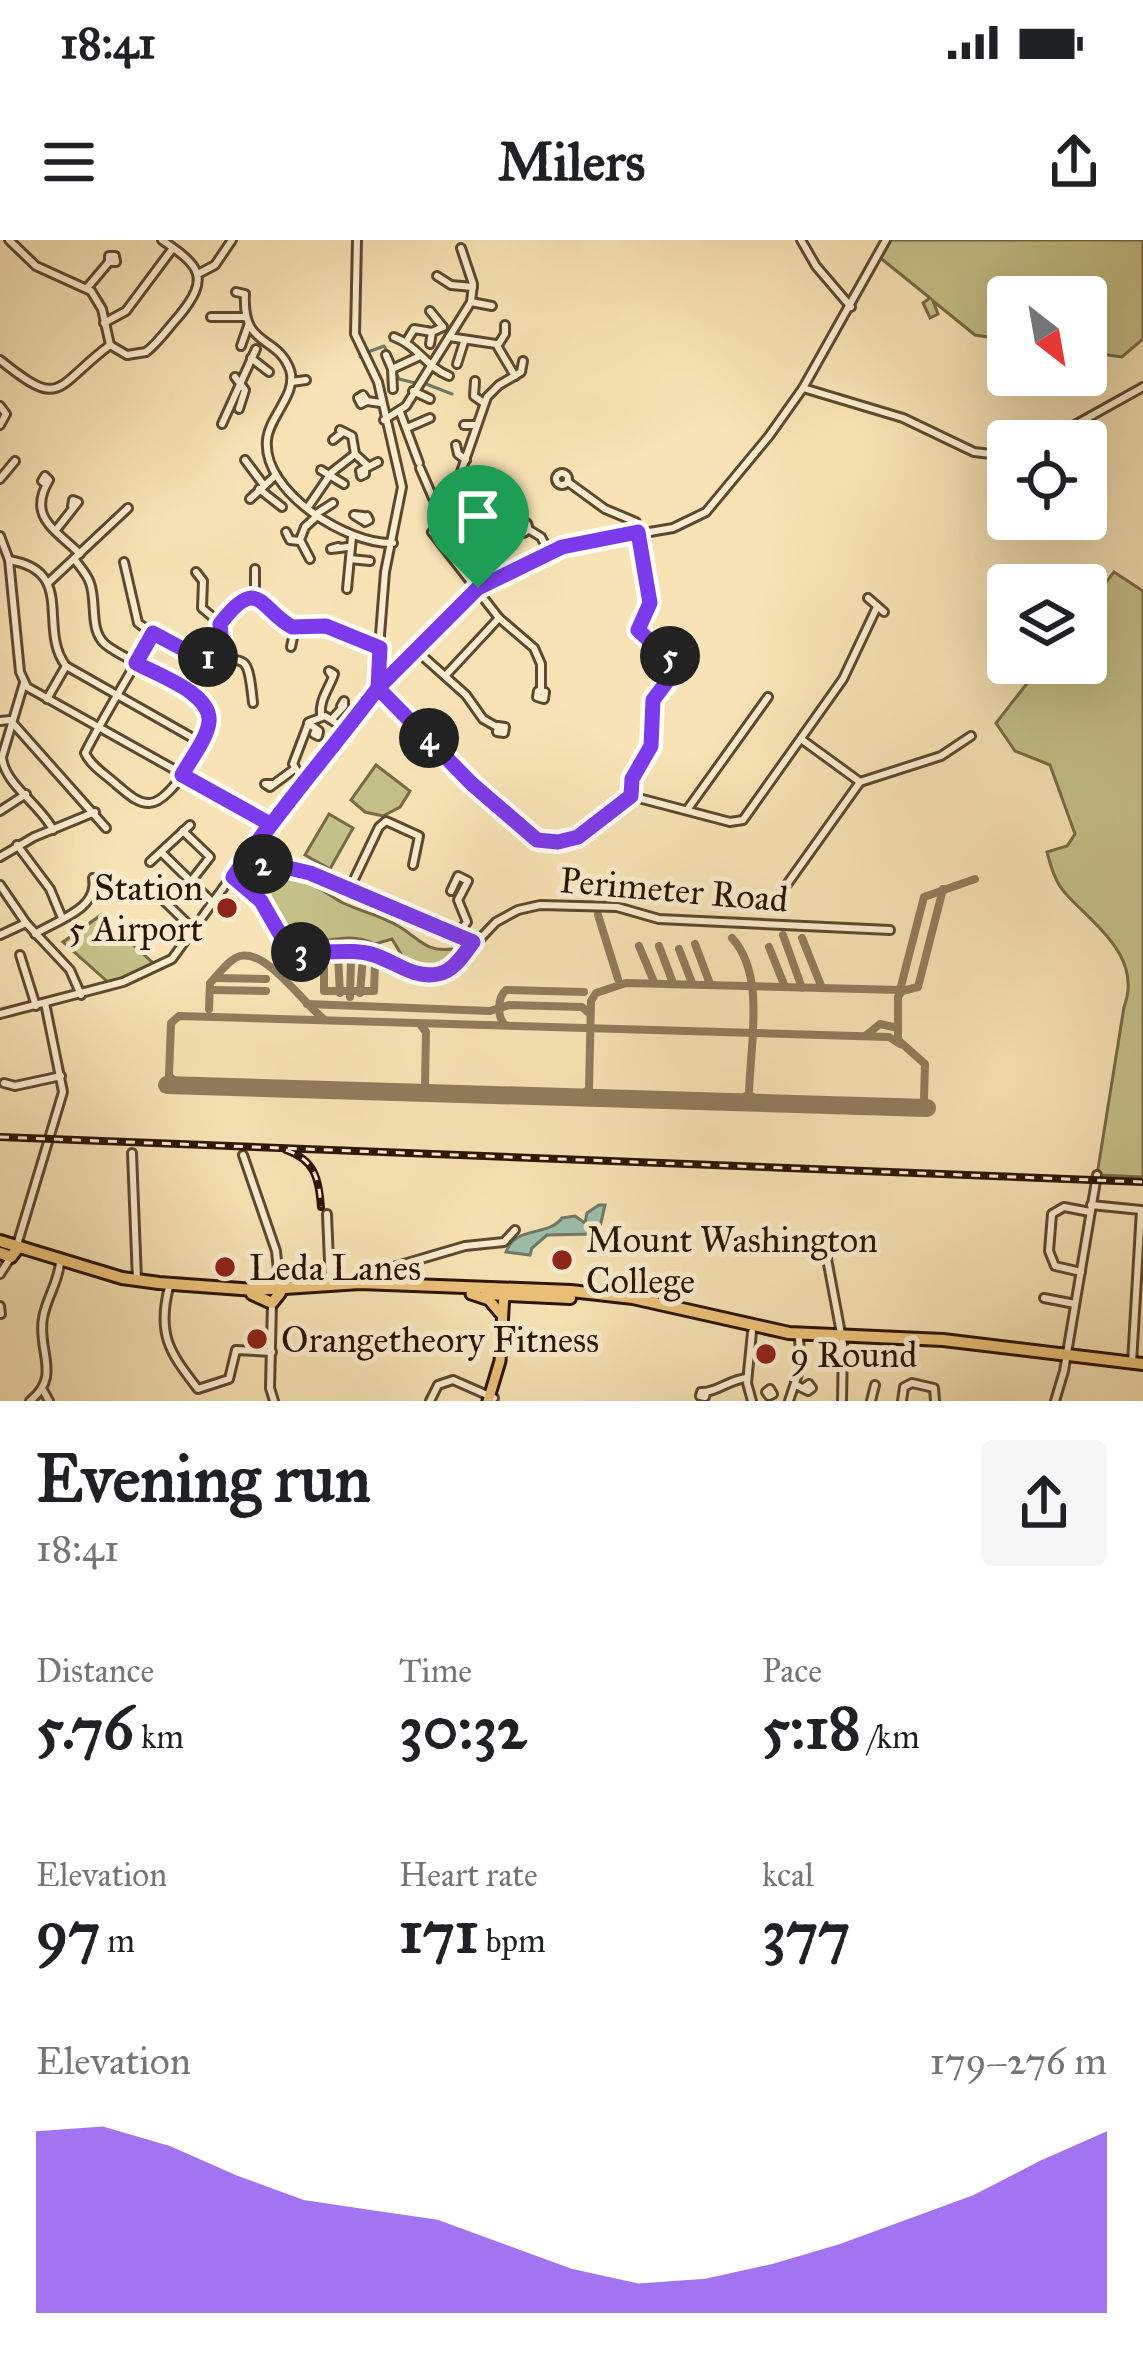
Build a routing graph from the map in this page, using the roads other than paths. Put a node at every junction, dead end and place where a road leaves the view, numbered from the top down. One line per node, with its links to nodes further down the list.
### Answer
1 (162, 240): 7 (street)
2 (232, 240): 10 (street)
3 (356, 240): 61 (street)
4 (801, 240): 17 (street)
5 (886, 240): 17 (street)
6 (12, 241): 13 (street)
7 (173, 248): 10 (street); 21 (street)
8 (461, 248): 12 (street)
9 (109, 262): 13 (street)
10 (198, 274): 32 (street)
11 (437, 276): 12 (street)
12 (473, 287): 15 (street)
13 (87, 288): 21 (street)
14 (236, 292): 19 (street)
15 (471, 302): 16 (street); 26 (street)
16 (492, 306)
17 (851, 307): 55 (street)
18 (430, 311): 26 (street)
19 (245, 316): 20 (street); 23 (street)
20 (211, 317)
21 (104, 323): 32 (street)
22 (505, 325): 33 (street)
23 (248, 326): 28 (street); 34 (street)
24 (274, 332): 28 (street)
25 (432, 332): 26 (street); 29 (street); 31 (street)
26 (447, 333): 30 (street); 44 (street)
27 (394, 337): 29 (street)
28 (263, 342): 38 (street); 41 (street)
29 (406, 342): 37 (street)
30 (464, 342): 33 (street); 42 (street)
31 (430, 344)
32 (110, 345): 43 (street)
33 (498, 345): 48 (street)
34 (241, 346)
35 (294, 352): 41 (street)
36 (386, 355): 45 (street)
37 (420, 356): 44 (street); 45 (street)
38 (251, 358): 46 (street); 50 (street)
39 (0, 360): 43 (street)
40 (524, 361): 48 (street)
41 (285, 362): 53 (street)
42 (457, 364)
43 (9, 367): 49 (street)
44 (428, 367): 47 (street); 57 (street)
45 (392, 369): 56 (street)
46 (269, 372)
47 (448, 376)
48 (515, 376): 62 (street)
49 (0, 378)
50 (237, 379): 64 (street); 71 (street)
51 (306, 380): 53 (street)
52 (475, 381): 62 (street)
53 (291, 382): 59 (street)
54 (1143, 387): 69 (street)
55 (803, 388): 78 (street); 106 (street)
56 (393, 389)
57 (413, 391): 58 (street); 66 (street)
58 (430, 399)
59 (284, 400): 63 (street); 86 (street)
60 (367, 401): 61 (street)
61 (381, 403): 68 (street)
62 (484, 403): 73 (street)
63 (296, 404)
64 (239, 409)
65 (3, 410): 70 (street)
66 (400, 412): 68 (street); 74 (street)
67 (430, 418): 74 (street)
68 (384, 420): 110 (street)
69 (1084, 420)
70 (0, 424)
71 (222, 424)
72 (464, 425): 73 (street)
73 (477, 425): 80 (street)
74 (407, 428): 98 (street)
75 (338, 436): 77 (street)
76 (456, 446): 80 (street)
77 (355, 454): 82 (street); 85 (street)
78 (987, 454)
79 (245, 460): 92 (street)
80 (466, 460): 88 (street)
81 (15, 461): 87 (street)
82 (378, 462)
83 (321, 470): 85 (street)
84 (287, 472): 86 (street)
85 (330, 475): 91 (street); 97 (street)
86 (277, 477): 92 (street); 97 (street)
87 (0, 479)
88 (457, 482): 98 (street); 102 (street)
89 (568, 482): 106 (street)
90 (46, 484): 104 (street)
91 (344, 484)
92 (261, 486): 93 (street); 96 (street)
93 (250, 499)
94 (333, 503): 100 (street)
95 (71, 506): 104 (street)
96 (281, 507)
97 (308, 507): 100 (street)
98 (447, 507): 123 (street)
99 (128, 508): 114 (street)
100 (316, 515): 108 (street); 109 (street)
101 (368, 520): 108 (street)
102 (460, 520)
103 (528, 529): 113 (street)
104 (56, 530): 114 (street)
105 (286, 532): 109 (street)
106 (638, 532): 113 (street); 165 (street)
107 (0, 536): 117 (street)
108 (362, 540): 110 (street); 112 (street)
109 (300, 541): 115 (street)
110 (392, 546): 132 (street)
111 (338, 547): 112 (street)
112 (348, 547): 116 (street)
113 (549, 552): 123 (street)
114 (77, 557): 122 (street); 135 (street)
115 (310, 559)
116 (350, 559): 118 (street); 124 (street)
117 (10, 560): 122 (street); 139 (street)
118 (370, 561)
119 (124, 562): 130 (street)
120 (255, 569): 126 (street)
121 (196, 572): 128 (street)
122 (48, 583): 136 (street)
123 (478, 588): 127 (street); 133 (street)
124 (347, 589)
125 (868, 598): 157 (street)
126 (255, 599): 128 (street); 129 (street)
127 (499, 618): 137 (street); 141 (street)
128 (220, 624): 134 (street)
129 (296, 628): 131 (street); 132 (street)
130 (153, 633): 134 (street); 135 (street)
131 (291, 647)
132 (380, 648): 140 (street)
133 (417, 650): 137 (street); 140 (street)
134 (223, 656): 145 (street)
135 (136, 663): 142 (street); 158 (street)
136 (66, 666): 142 (street); 144 (street)
137 (445, 676): 152 (street)
138 (333, 677): 147 (street)
139 (24, 683): 144 (street); 150 (street)
140 (378, 688): 155 (street); 165 (street)
141 (542, 690)
142 (118, 695): 153 (street); 158 (street)
143 (768, 698): 166 (street)
144 (47, 699): 153 (street)
145 (253, 703)
146 (341, 706): 148 (street)
147 (321, 715): 148 (street); 151 (street)
148 (332, 719): 155 (street)
149 (0, 721): 150 (street)
150 (12, 722): 164 (street); 168 (street)
151 (308, 723): 154 (street); 159 (street)
152 (497, 727)
153 (98, 729): 160 (street); 160 (street)
154 (316, 729)
155 (347, 730): 161 (street)
156 (971, 736): 162 (street)
157 (801, 739): 162 (street); 166 (street)
158 (200, 742): 160 (street)
159 (293, 770): 161 (street); 163 (street)
160 (182, 775): 169 (street)
161 (303, 781): 169 (street)
162 (860, 782): 185 (street)
163 (272, 784)
164 (26, 794): 167 (street); 171 (street)
165 (631, 796): 166 (street)
166 (687, 810)
167 (0, 811)
168 (95, 812): 170 (street); 171 (street)
169 (270, 824): 175 (street)
170 (106, 828)
171 (53, 830): 172 (street)
172 (17, 845): 174 (street); 187 (street)
173 (161, 852): 176 (street); 180 (street); 180 (street)
174 (0, 856)
175 (246, 858): 178 (street); 183 (street)
176 (150, 862)
177 (413, 866): 183 (street)
178 (233, 877): 186 (street); 194 (street, Perimeter Road)
179 (93, 878): 187 (street)
180 (192, 880): 186 (street)
181 (0, 885): 188 (street)
182 (150, 887): 190 (street)
183 (350, 890): 193 (street)
184 (451, 891): 193 (street)
185 (778, 897)
186 (214, 904): 190 (street)
187 (62, 918): 191 (street)
188 (26, 923): 191 (street); 192 (street)
189 (890, 930): 194 (street, Perimeter Road)
190 (195, 931): 196 (street)
191 (35, 934): 196 (street)
192 (0, 935)
193 (457, 935): 194 (street)
194 (473, 942)
195 (20, 955): 197 (street)
196 (81, 994): 197 (street)
197 (40, 1005): 198 (street); 199 (street)
198 (0, 1014)
199 (61, 1076): 200 (street); 208 (street)
200 (4, 1083)
201 (132, 1153): 214 (street)
202 (243, 1155): 220 (street)
203 (1097, 1175): 204 (street)
204 (1091, 1209): 212 (street); 212 (street); 232 (street)
205 (327, 1214): 216 (street)
206 (515, 1230): 209 (street)
207 (819, 1237): 228 (street)
208 (7, 1251): 210 (highway); 213 (street); 214 (highway)
209 (411, 1262): 211 (street); 215 (street)
210 (62, 1267): 217 (highway); 235 (street)
211 (380, 1270)
212 (1081, 1272): 225 (street)
213 (0, 1274)
214 (136, 1280): 220 (highway)
215 (412, 1284): 216 (highway); 218 (highway)
216 (330, 1285): 220 (highway)
217 (170, 1288): 220 (highway); 230 (street)
218 (506, 1293): 219 (highway); 221 (highway); 222 (highway); 226 (main road)
219 (471, 1294): 220 (highway); 226 (main road)
220 (277, 1295): 230 (street)
221 (525, 1296): 226 (main road); 227 (highway)
222 (619, 1296): 224 (highway); 224 (highway)
223 (1044, 1298): 225 (street)
224 (644, 1301): 228 (highway)
225 (1075, 1304): 231 (street)
226 (505, 1322): 238 (main road)
227 (752, 1332): 229 (highway); 233 (street)
228 (842, 1338): 229 (highway); 231 (highway); 244 (street)
229 (800, 1339): 243 (street)
230 (272, 1352): 241 (street)
231 (1066, 1358): 232 (highway); 248 (street)
232 (1139, 1365)
233 (747, 1378): 236 (street); 242 (street)
234 (875, 1385): 245 (street)
235 (43, 1390): 239 (street); 240 (street)
236 (706, 1393)
237 (432, 1398): 238 (street)
238 (490, 1399)
239 (30, 1401)
240 (50, 1401)
241 (274, 1401)
242 (752, 1401)
243 (789, 1401)
244 (842, 1401)
245 (872, 1401)
246 (902, 1401): 247 (street)
247 (935, 1401)
248 (1054, 1401)

